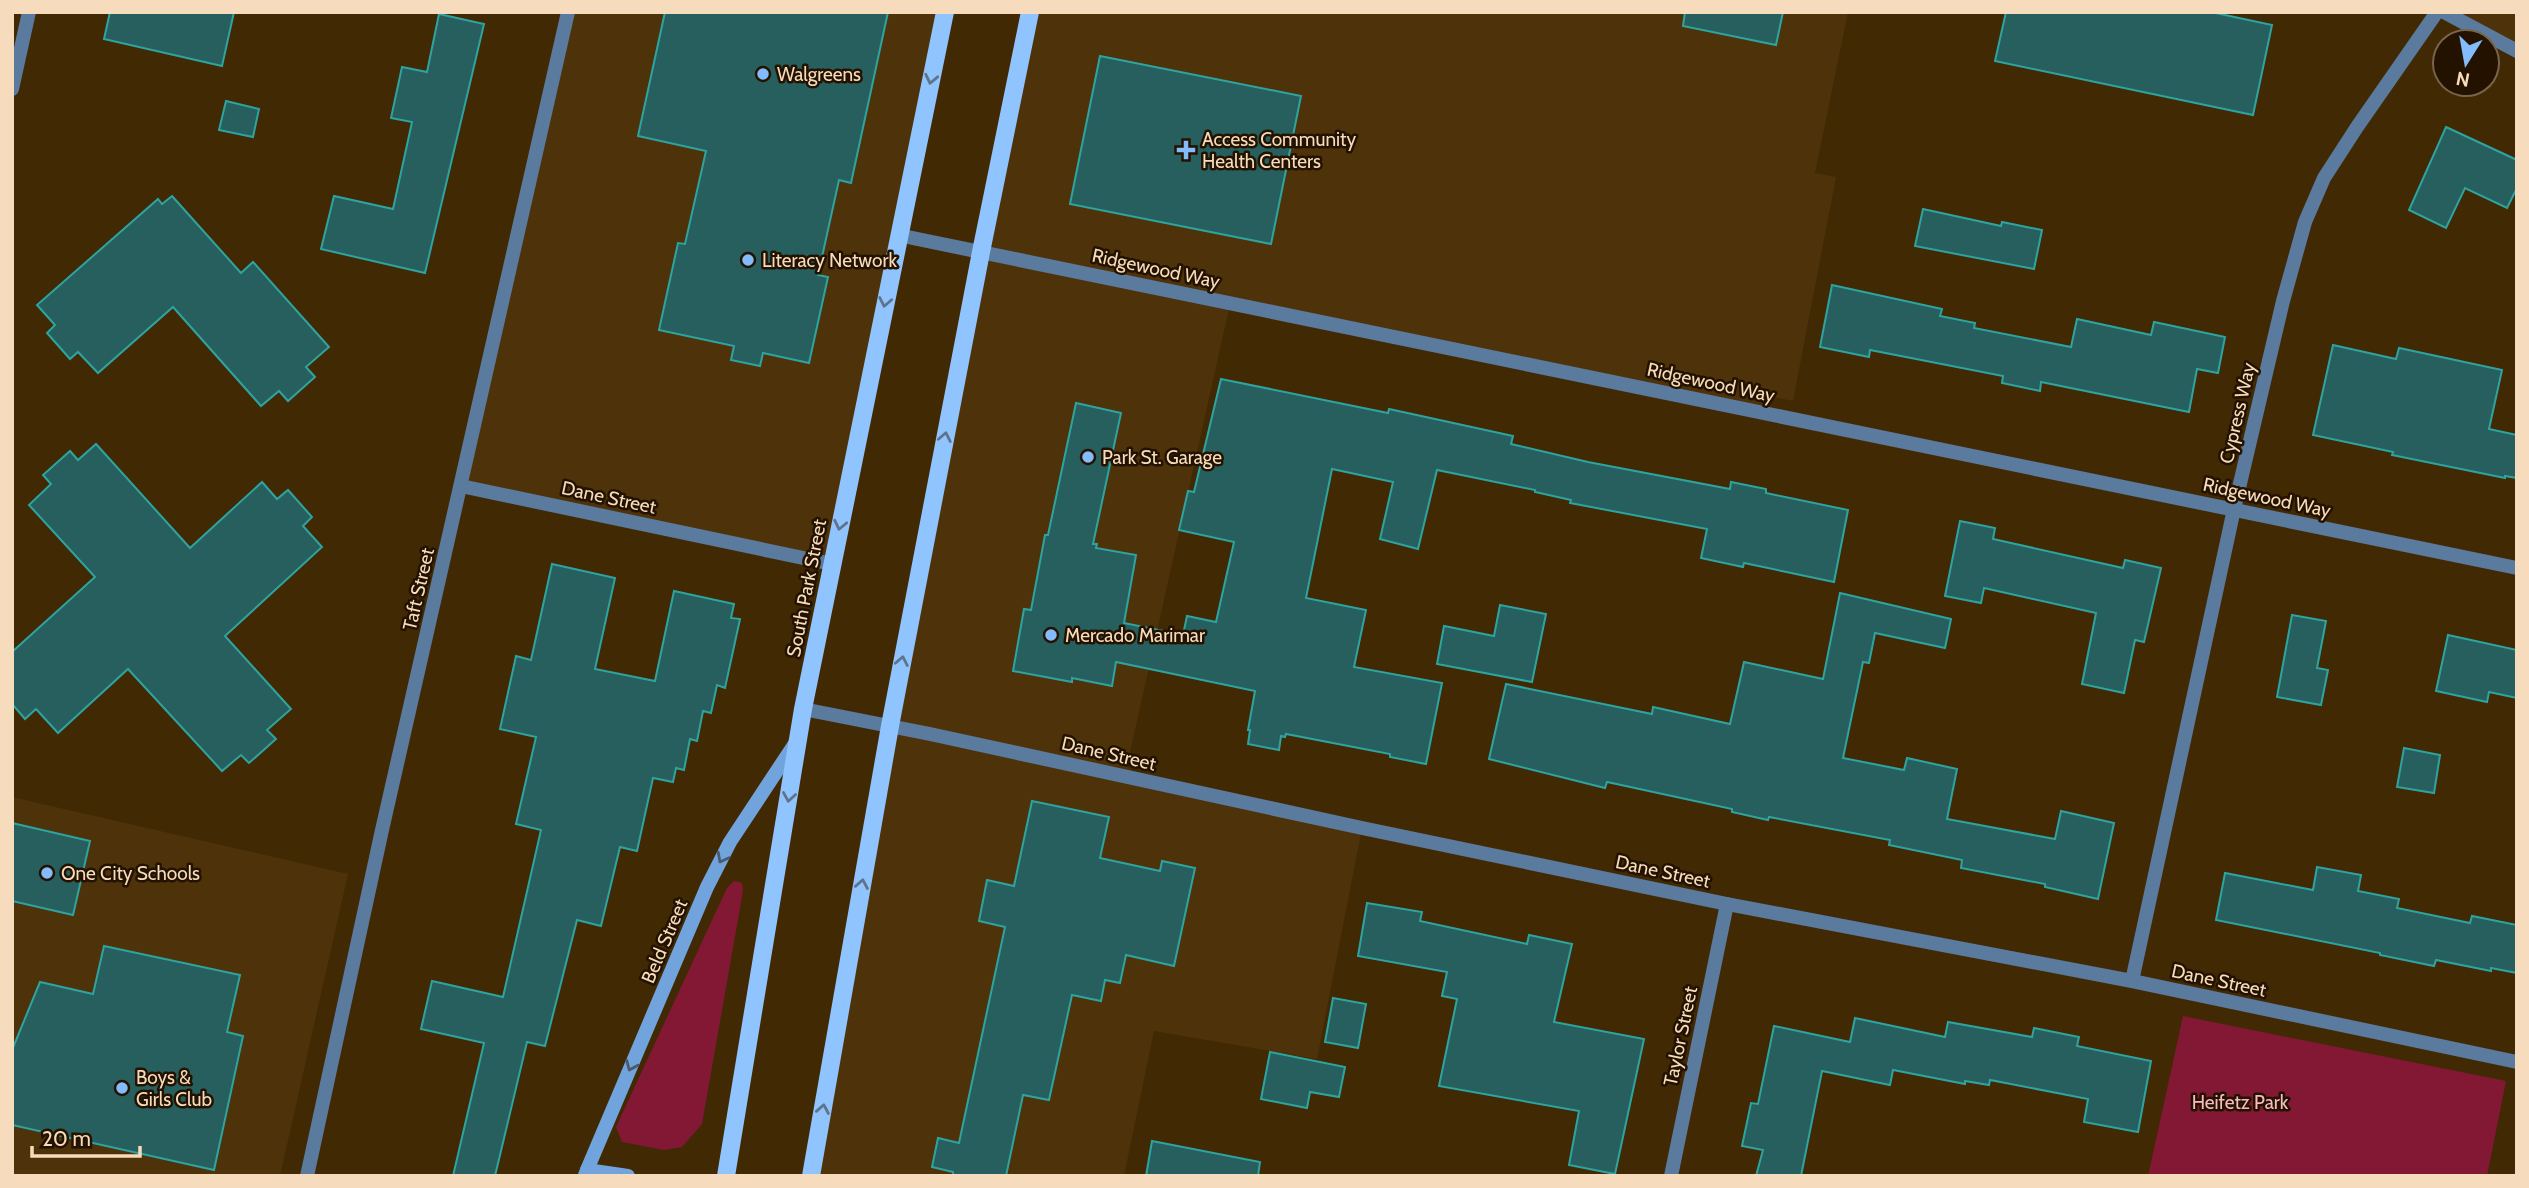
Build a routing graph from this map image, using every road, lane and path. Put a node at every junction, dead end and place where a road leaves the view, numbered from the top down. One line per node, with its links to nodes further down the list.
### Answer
1 (29, 12): 8 (street)
2 (568, 12): 11 (street, Taft Street)
3 (945, 12): 9 (main road, South Park Street, one-way to 9)
4 (1030, 12): 10 (main road)
5 (2437, 12): 12 (street, Cypress Way)
6 (2444, 12): 7 (street)
7 (2517, 51)
8 (12, 89)
9 (898, 235): 10 (street, Ridgewood Way); 13 (main road, South Park Street, one-way to 13)
10 (981, 252): 12 (street, Ridgewood Way); 16 (main road, one-way to 10)
11 (461, 486): 13 (street, Dane Street); 22 (street, Taft Street)
12 (2234, 509): 14 (street, Ridgewood Way); 19 (street, Cypress Way)
13 (832, 564): 15 (main road, South Park Street)
14 (2517, 568)
15 (803, 709): 16 (street, Dane Street); 17 (main road, South Park Street)
16 (890, 726): 18 (street, Dane Street); 25 (main road, one-way to 16)
17 (798, 738): 21 (street, Beld Street, one-way to 21); 24 (main road, South Park Street, one-way to 24)
18 (1727, 904): 19 (street, Dane Street); 26 (street, Taylor Street)
19 (2132, 981): 20 (street, Dane Street)
20 (2517, 1062)
21 (586, 1173): 23 (street, Beld Street)
22 (307, 1176)
23 (628, 1176)
24 (726, 1176)
25 (811, 1176)
26 (1671, 1176)

